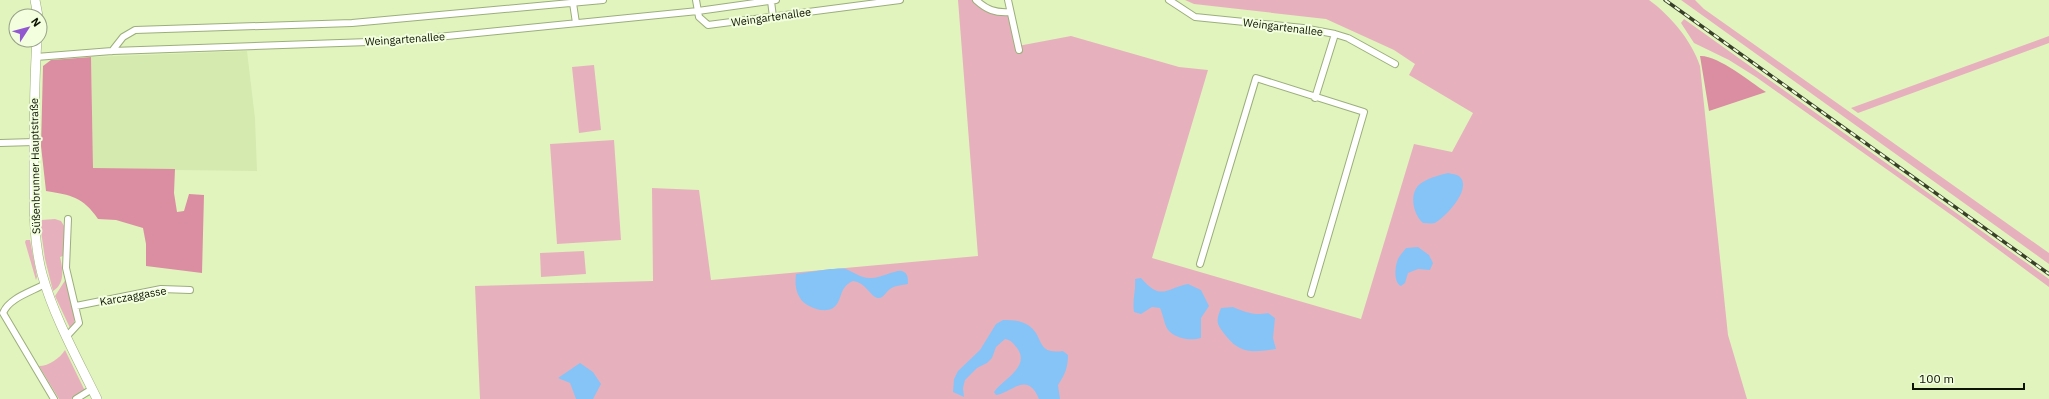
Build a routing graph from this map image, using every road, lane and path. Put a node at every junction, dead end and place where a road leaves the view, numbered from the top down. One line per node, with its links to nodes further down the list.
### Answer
1 (602, 0): 8 (street, Weingartenallee)
2 (696, 0): 9 (street, Weingartenallee)
3 (774, 0): 9 (street, Weingartenallee); 11 (street)
4 (900, 0): 11 (street, Weingartenallee)
5 (976, 0): 10 (street)
6 (1008, 0): 10 (street)
7 (1169, 0): 13 (street, Weingartenallee)
8 (574, 3): 12 (street); 16 (street, Weingartenallee)
9 (698, 11): 11 (street, Weingartenallee); 12 (street, Weingartenallee)
10 (1010, 12): 15 (street)
11 (773, 17)
12 (576, 23): 16 (street, Weingartenallee)
13 (1335, 34): 18 (street, Weingartenallee); 19 (street)
14 (37, 48): 17 (main road, Süßenbrunner Hauptstraße)
15 (1019, 50)
16 (112, 51): 17 (street, Weingartenallee)
17 (36, 57): 20 (main road, Süßenbrunner Hauptstraße)
18 (1394, 64)
19 (1315, 98): 23 (street); 26 (street)
20 (34, 142): 21 (street); 24 (main road, Süßenbrunner Hauptstraße)
21 (0, 143)
22 (68, 219): 27 (street)
23 (1200, 264)
24 (45, 284): 28 (main road, Süßenbrunner Hauptstraße); 30 (street)
25 (190, 290): 27 (street, Karczaggasse)
26 (1311, 294)
27 (76, 306): 28 (street)
28 (67, 336): 29 (main road, Süßenbrunner Hauptstraße)
29 (92, 389): 31 (street); 32 (main road, Süßenbrunner Hauptstraße)
30 (54, 399)
31 (76, 399)
32 (97, 399)

